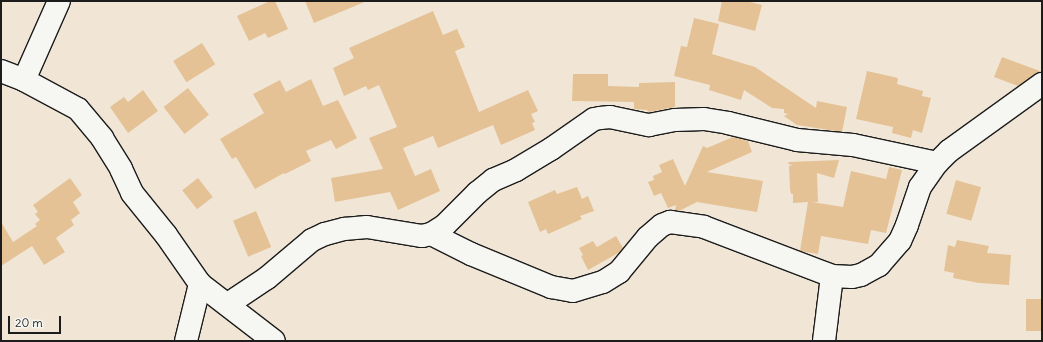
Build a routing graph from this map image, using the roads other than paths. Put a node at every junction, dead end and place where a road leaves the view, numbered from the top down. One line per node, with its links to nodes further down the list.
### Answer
1 (59, 1): 3 (street)
2 (1, 71): 3 (street)
3 (24, 80): 8 (street)
4 (1042, 84): 5 (street)
5 (937, 163): 6 (street); 7 (street)
6 (431, 234): 7 (street); 9 (street)
7 (832, 276): 12 (street)
8 (200, 284): 9 (street); 10 (street)
9 (228, 304): 11 (street)
10 (186, 341)
11 (274, 341)
12 (824, 341)

